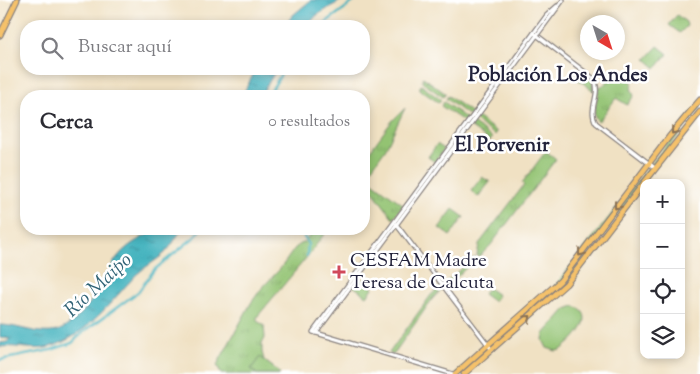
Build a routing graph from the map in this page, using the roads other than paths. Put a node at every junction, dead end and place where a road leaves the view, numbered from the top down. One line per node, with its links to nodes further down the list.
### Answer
1 (18, 0): 4 (main road)
2 (563, 0): 3 (street)
3 (535, 34): 7 (street); 11 (street)
4 (0, 35)
5 (700, 100): 7 (main road, one-way to 7)
6 (700, 112): 8 (main road)
7 (649, 163): 8 (street); 12 (main road, one-way to 12)
8 (655, 168): 9 (main road)
9 (647, 179)
10 (640, 188): 13 (main road, one-way to 10)
11 (395, 223): 12 (street); 14 (street)
12 (488, 345): 13 (street); 14 (main road)
13 (492, 350): 15 (main road)
14 (454, 374)
15 (464, 374)

